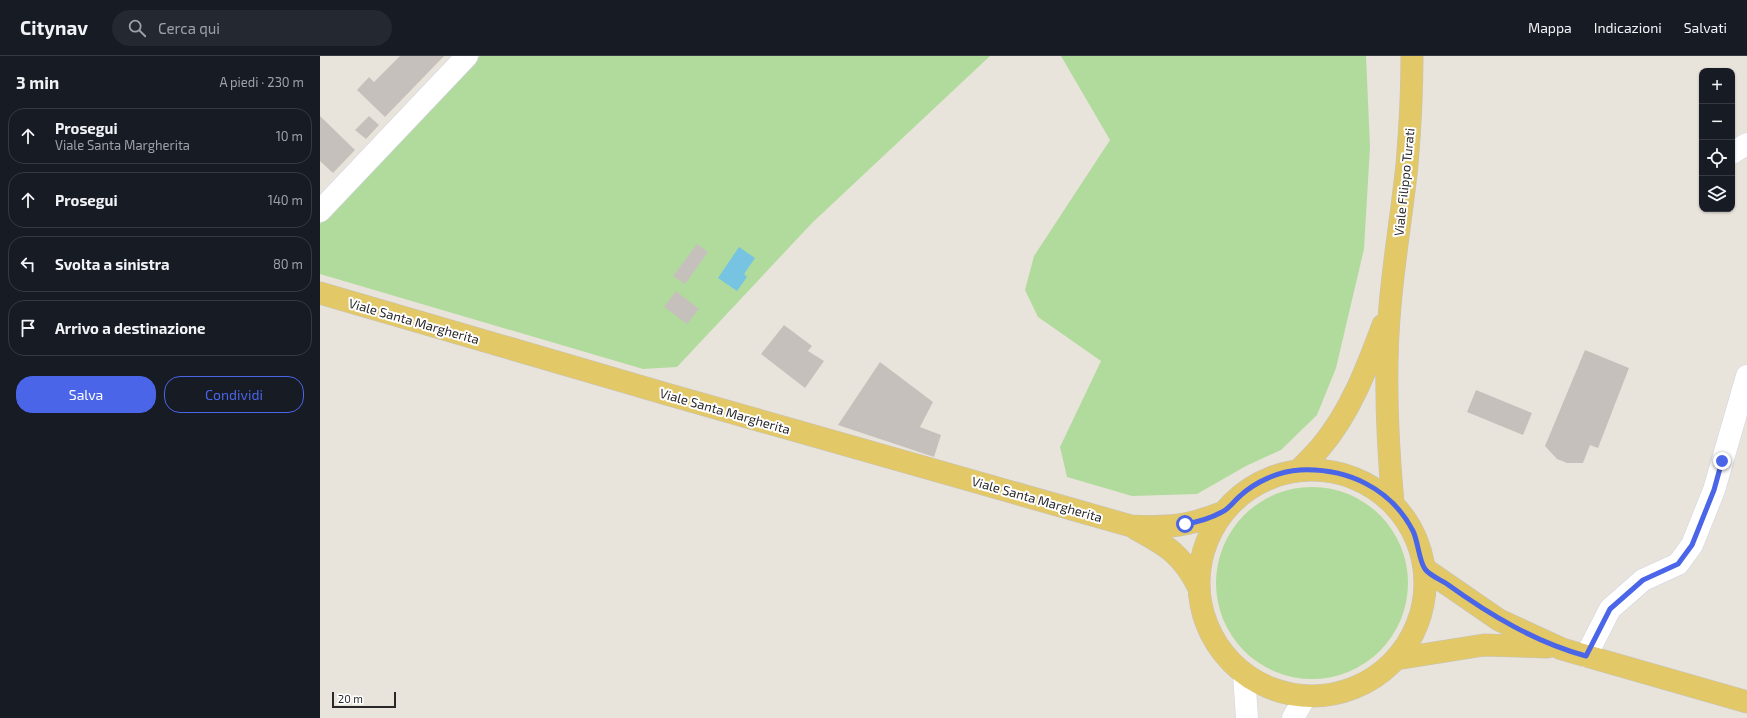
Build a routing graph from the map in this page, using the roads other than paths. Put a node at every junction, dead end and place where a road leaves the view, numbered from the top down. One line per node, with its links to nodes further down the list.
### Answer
1 (467, 56): 5 (street)
2 (1412, 56): 7 (main road, Viale Filippo Turati)
3 (1747, 144): 4 (street)
4 (1735, 151)
5 (320, 211)
6 (320, 293): 12 (main road, Viale Santa Margherita)
7 (1390, 307): 9 (main road, Viale Filippo Turati); 10 (main road, Viale Filippo Turati)
8 (1747, 376): 16 (street)
9 (1299, 470): 10 (main road); 11 (main road)
10 (1393, 503): 13 (main road)
11 (1224, 512): 12 (main road, Viale Santa Margherita); 14 (main road)
12 (1131, 526): 14 (main road, Viale Santa Margherita)
13 (1425, 569): 15 (main road); 17 (main road)
14 (1199, 588): 18 (main road)
15 (1562, 649): 16 (main road); 17 (main road)
16 (1586, 656): 20 (main road)
17 (1396, 660): 19 (main road)
18 (1244, 674): 19 (main road); 21 (street)
19 (1305, 697): 22 (street)
20 (1747, 702)
21 (1247, 718)
22 (1292, 718)

